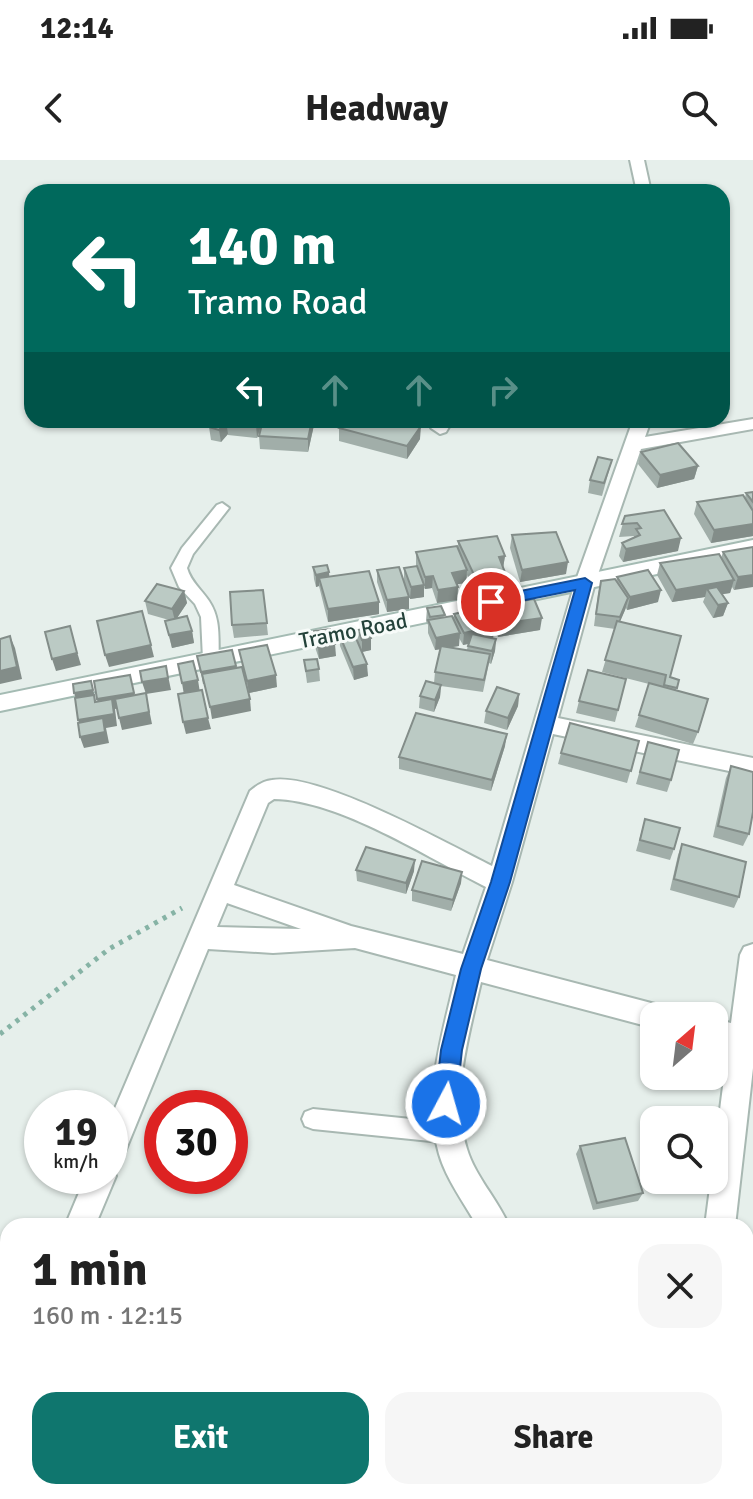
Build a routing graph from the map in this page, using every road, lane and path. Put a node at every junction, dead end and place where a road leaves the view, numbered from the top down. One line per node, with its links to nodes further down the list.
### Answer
1 (637, 160): 2 (street)
2 (642, 184)
3 (639, 428): 5 (street)
4 (751, 428): 5 (street)
5 (634, 445): 8 (street)
6 (222, 508): 9 (lane)
7 (753, 547): 8 (street, Tramo Road)
8 (585, 583): 9 (street, Tramo Road); 11 (street)
9 (211, 659): 10 (street, Tramo Road)
10 (0, 703)
11 (543, 723): 12 (street); 13 (street)
12 (753, 767)
13 (500, 882): 14 (street); 18 (street)
14 (219, 890): 15 (street); 16 (street); 20 (path)
15 (200, 937): 16 (street); 23 (street)
16 (355, 937): 18 (street)
17 (753, 955): 21 (street)
18 (471, 969): 19 (street); 25 (street)
19 (640, 1012)
20 (0, 1034)
21 (728, 1034)
22 (726, 1090): 29 (street)
23 (128, 1111)
24 (313, 1119): 25 (lane)
25 (450, 1133): 28 (street)
26 (93, 1194): 27 (street)
27 (83, 1218)
28 (489, 1218)
29 (720, 1218)

